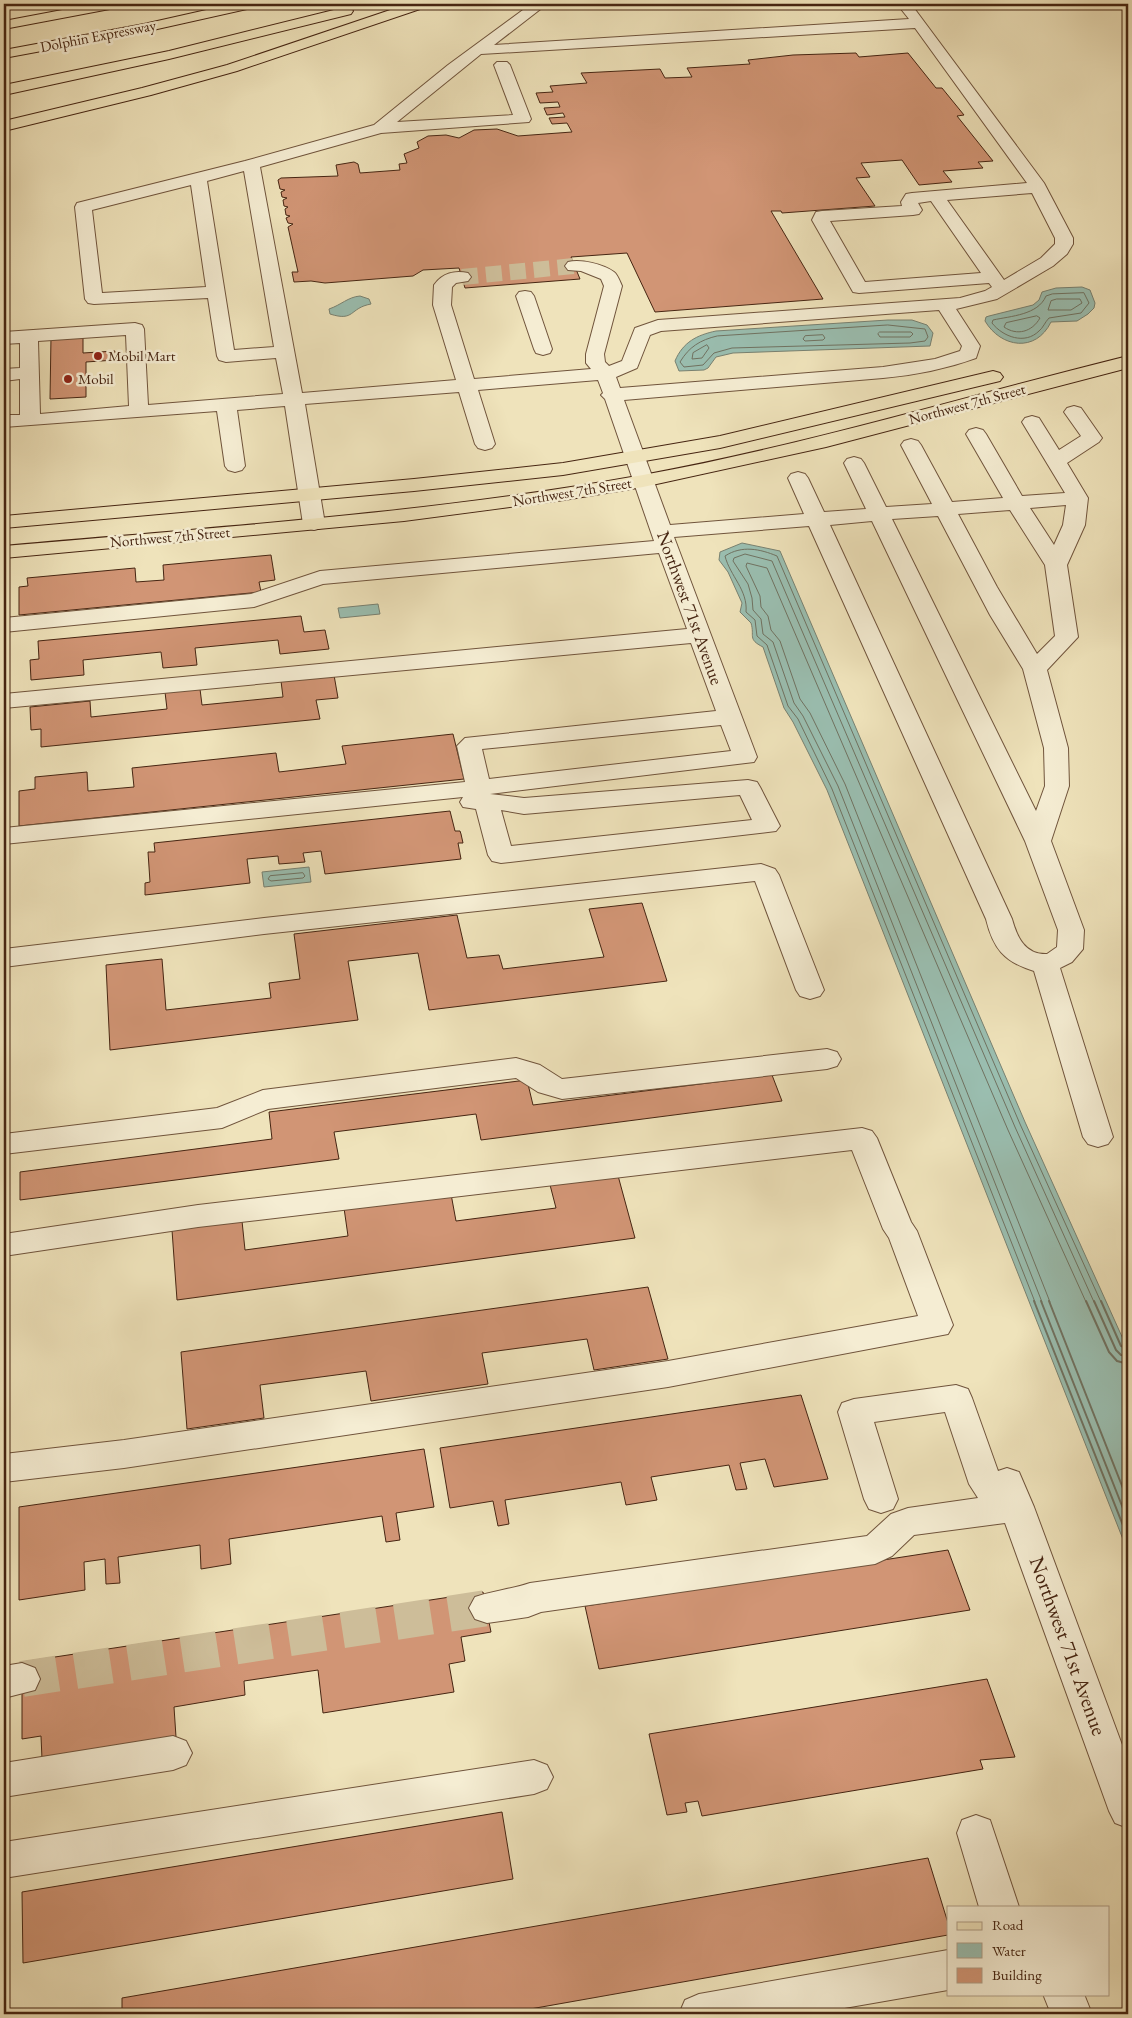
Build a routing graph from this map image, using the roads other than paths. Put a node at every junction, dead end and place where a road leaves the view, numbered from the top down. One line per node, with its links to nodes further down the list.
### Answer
1 (115, 4): 7 (main road, Dolphin Expressway)
2 (421, 4): 20 (main road)
3 (540, 4): 12 (street)
4 (904, 4): 9 (street)
5 (358, 8): 19 (main road)
6 (253, 10): 11 (main road); 13 (main road, Dolphin Expressway)
7 (51, 17): 8 (main road); 10 (main road, Dolphin Expressway)
8 (4, 20)
9 (919, 23): 12 (street); 24 (street)
10 (4, 25)
11 (217, 26)
12 (478, 50): 17 (street)
13 (4, 54)
14 (94, 56): 18 (main road)
15 (522, 64): 16 (street)
16 (502, 65): 17 (street); 21 (street)
17 (453, 68): 21 (street)
18 (4, 76)
19 (4, 90)
20 (4, 126)
21 (380, 128): 22 (street)
22 (251, 164): 23 (street); 35 (street)
23 (198, 178): 29 (street); 29 (street)
24 (1038, 187): 25 (street); 28 (street)
25 (935, 195): 28 (street); 28 (street)
26 (574, 266): 39 (street, Northwest 71st Avenue)
27 (462, 276): 41 (street)
28 (998, 283): 31 (street)
29 (216, 292): 35 (street)
30 (525, 296): 34 (street)
31 (944, 304): 39 (street); 42 (street)
32 (29, 336): 33 (street); 38 (street); 45 (street)
33 (4, 338)
34 (543, 349)
35 (284, 352): 43 (street)
36 (1128, 362): 57 (main road, Northwest 7th Street)
37 (1014, 372): 52 (main road, Northwest 7th Street)
38 (29, 373): 40 (street); 47 (street)
39 (606, 374): 41 (street); 42 (street, Northwest 71st Avenue)
40 (4, 375)
41 (466, 385): 43 (street); 50 (street)
42 (611, 395): 52 (street, Northwest 71st Avenue)
43 (294, 398): 44 (street); 58 (street)
44 (226, 404): 45 (street); 55 (street)
45 (139, 411): 47 (street)
46 (1074, 412): 53 (street)
47 (15, 422)
48 (1032, 422): 53 (street)
49 (976, 434): 60 (street)
50 (485, 444)
51 (911, 446): 61 (street)
52 (635, 458): 57 (street, Northwest 71st Avenue); 58 (main road, Northwest 7th Street)
53 (1056, 461): 59 (street)
54 (854, 463): 62 (street)
55 (235, 466)
56 (798, 478): 63 (street)
57 (643, 481): 65 (main road, Northwest 7th Street); 66 (street, Northwest 71st Avenue)
58 (309, 495): 64 (main road, Northwest 7th Street); 65 (street)
59 (1078, 498): 60 (street); 68 (street)
60 (1016, 503): 61 (street); 68 (street)
61 (946, 508): 62 (street); 71 (street)
62 (877, 514): 63 (street); 77 (street)
63 (817, 520): 66 (street); 80 (street)
64 (4, 522)
65 (314, 524): 67 (main road, Northwest 7th Street)
66 (664, 539): 69 (street); 70 (street, Northwest 71st Avenue)
67 (4, 552)
68 (1056, 565): 71 (street)
69 (4, 625)
70 (697, 628): 72 (street); 73 (street); 74 (street, Northwest 71st Avenue)
71 (1035, 669): 77 (street)
72 (4, 689)
73 (4, 701)
74 (730, 717): 75 (street, Northwest 71st Avenue); 75 (street)
75 (483, 794): 75 (street); 76 (street); 78 (street)
76 (4, 836)
77 (1038, 841): 80 (street)
78 (4, 856)
79 (4, 958): 81 (street)
80 (1045, 963): 83 (street)
81 (810, 990)
82 (827, 1059): 84 (street)
83 (1098, 1137)
84 (4, 1144)
85 (4, 1245): 86 (street)
86 (4, 1468)
87 (1012, 1494): 88 (street); 89 (street); 93 (street, Northwest 71st Avenue)
88 (881, 1499)
89 (487, 1608)
90 (173, 1753): 92 (street)
91 (534, 1777): 95 (street)
92 (4, 1780)
93 (1128, 1811)
94 (976, 1834): 96 (street)
95 (4, 1860)
96 (999, 1906)
97 (947, 1970): 99 (street)
98 (1064, 1996): 100 (street)
99 (699, 2014)
100 (1072, 2014)

